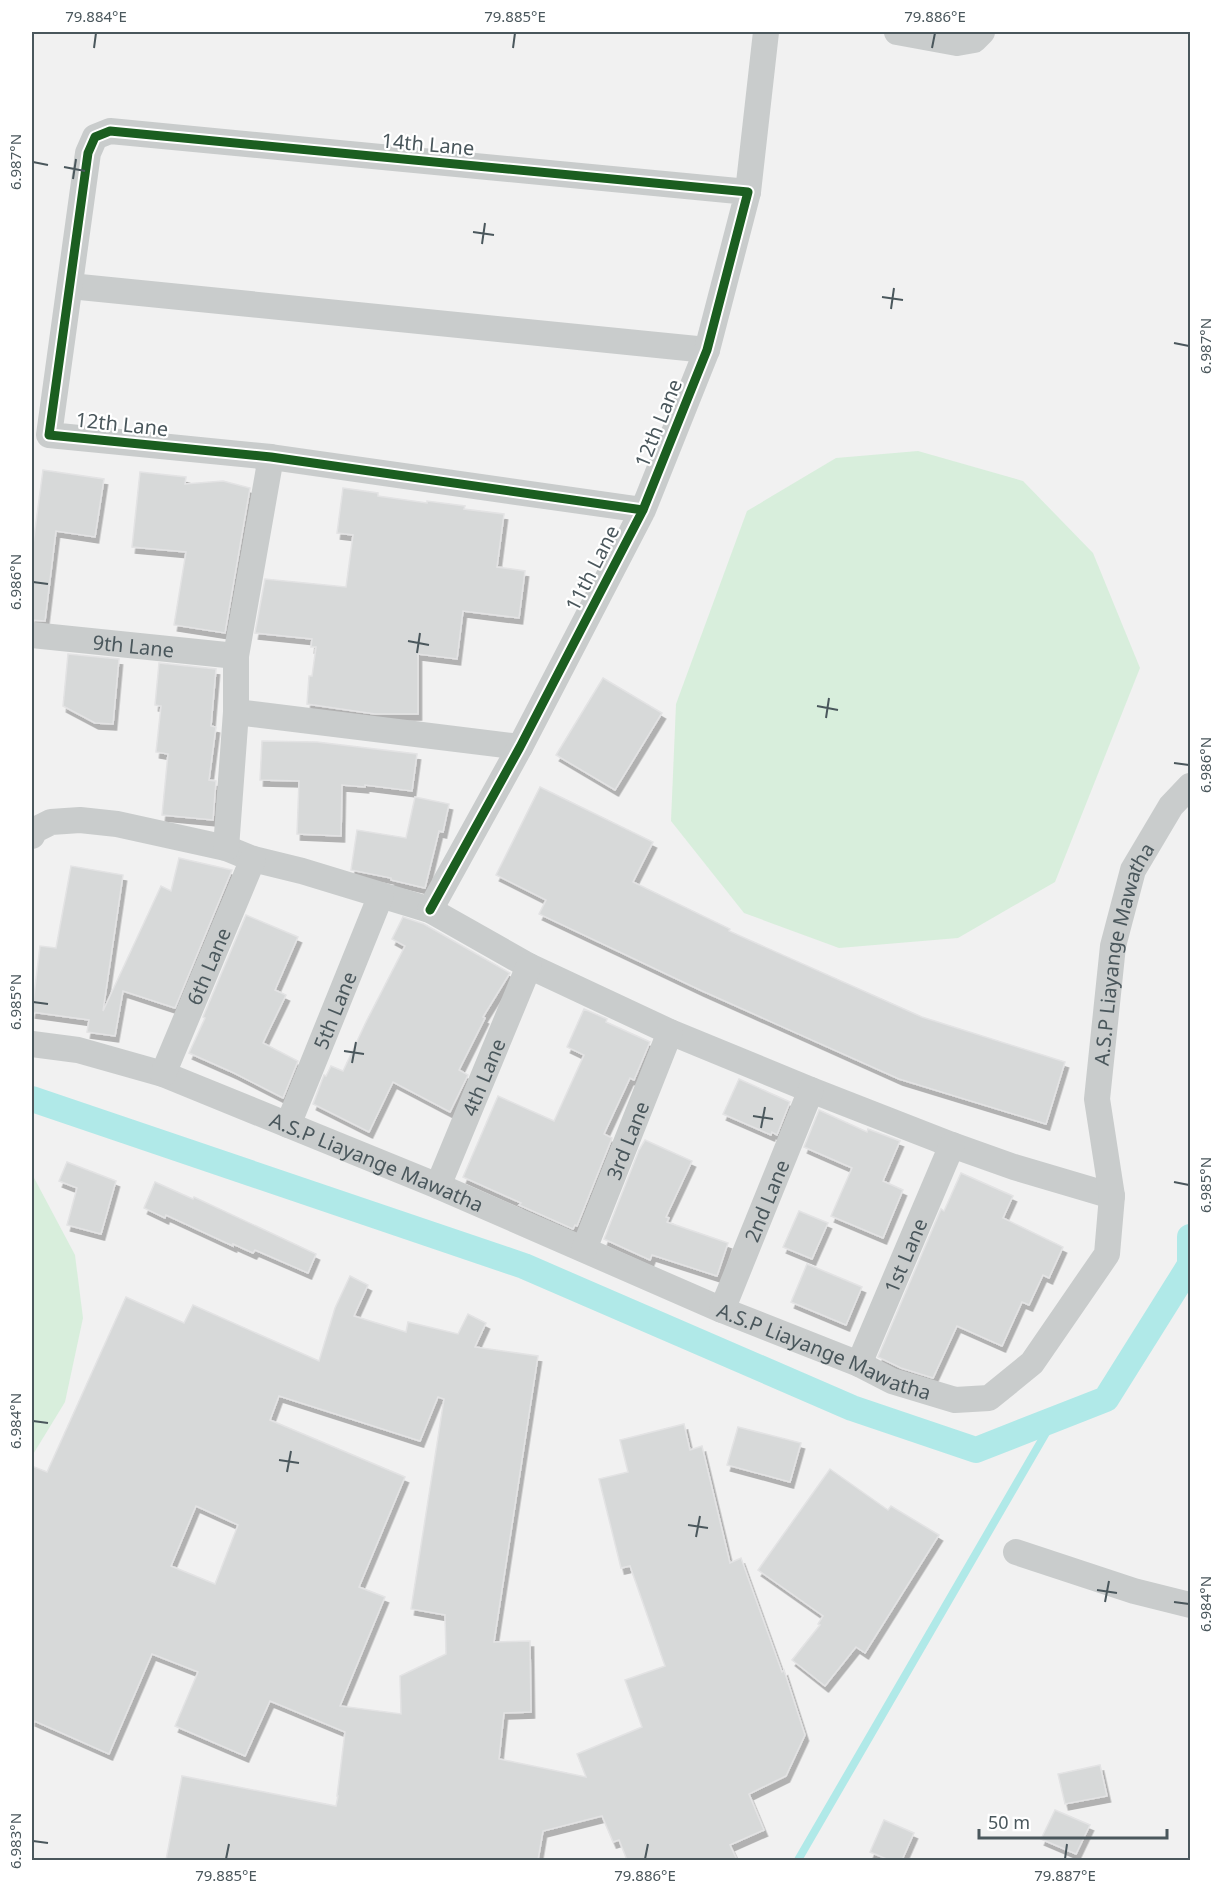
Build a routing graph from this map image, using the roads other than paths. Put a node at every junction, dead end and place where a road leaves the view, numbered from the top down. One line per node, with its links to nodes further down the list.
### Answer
1 (766, 32): 4 (street)
2 (897, 32): 3 (street)
3 (982, 32)
4 (748, 192): 5 (street, 14th Lane); 6 (street)
5 (70, 286): 6 (street); 7 (street, 12th Lane)
6 (707, 350): 8 (street, 12th Lane)
7 (270, 457): 8 (street, 11th Lane); 10 (street)
8 (643, 510): 12 (street, 11th Lane)
9 (32, 635): 10 (street, 9th Lane)
10 (237, 656): 11 (street)
11 (236, 712): 12 (street); 15 (street)
12 (520, 747): 18 (street, 11th Lane)
13 (1191, 786): 27 (street, A.S.P Liayange Mawatha)
14 (32, 836): 15 (street)
15 (226, 848): 16 (street)
16 (253, 859): 17 (street); 22 (street, 6th Lane)
17 (381, 895): 18 (street); 24 (street, 5th Lane)
18 (430, 910): 19 (street)
19 (529, 966): 20 (street); 26 (street, 4th Lane)
20 (670, 1032): 23 (street); 28 (street, 3rd Lane)
21 (32, 1044): 22 (street, A.S.P Liayange Mawatha)
22 (163, 1074): 24 (street, A.S.P Liayange Mawatha)
23 (811, 1090): 25 (street); 29 (street, 2nd Lane)
24 (288, 1125): 26 (street, A.S.P Liayange Mawatha)
25 (952, 1145): 27 (street); 30 (street, 1st Lane)
26 (438, 1186): 28 (street, A.S.P Liayange Mawatha)
27 (1112, 1196): 30 (street, A.S.P Liayange Mawatha)
28 (584, 1249): 29 (street, A.S.P Liayange Mawatha)
29 (722, 1310): 30 (street, A.S.P Liayange Mawatha)
30 (859, 1364)
31 (1016, 1552): 32 (street)
32 (1191, 1605)

